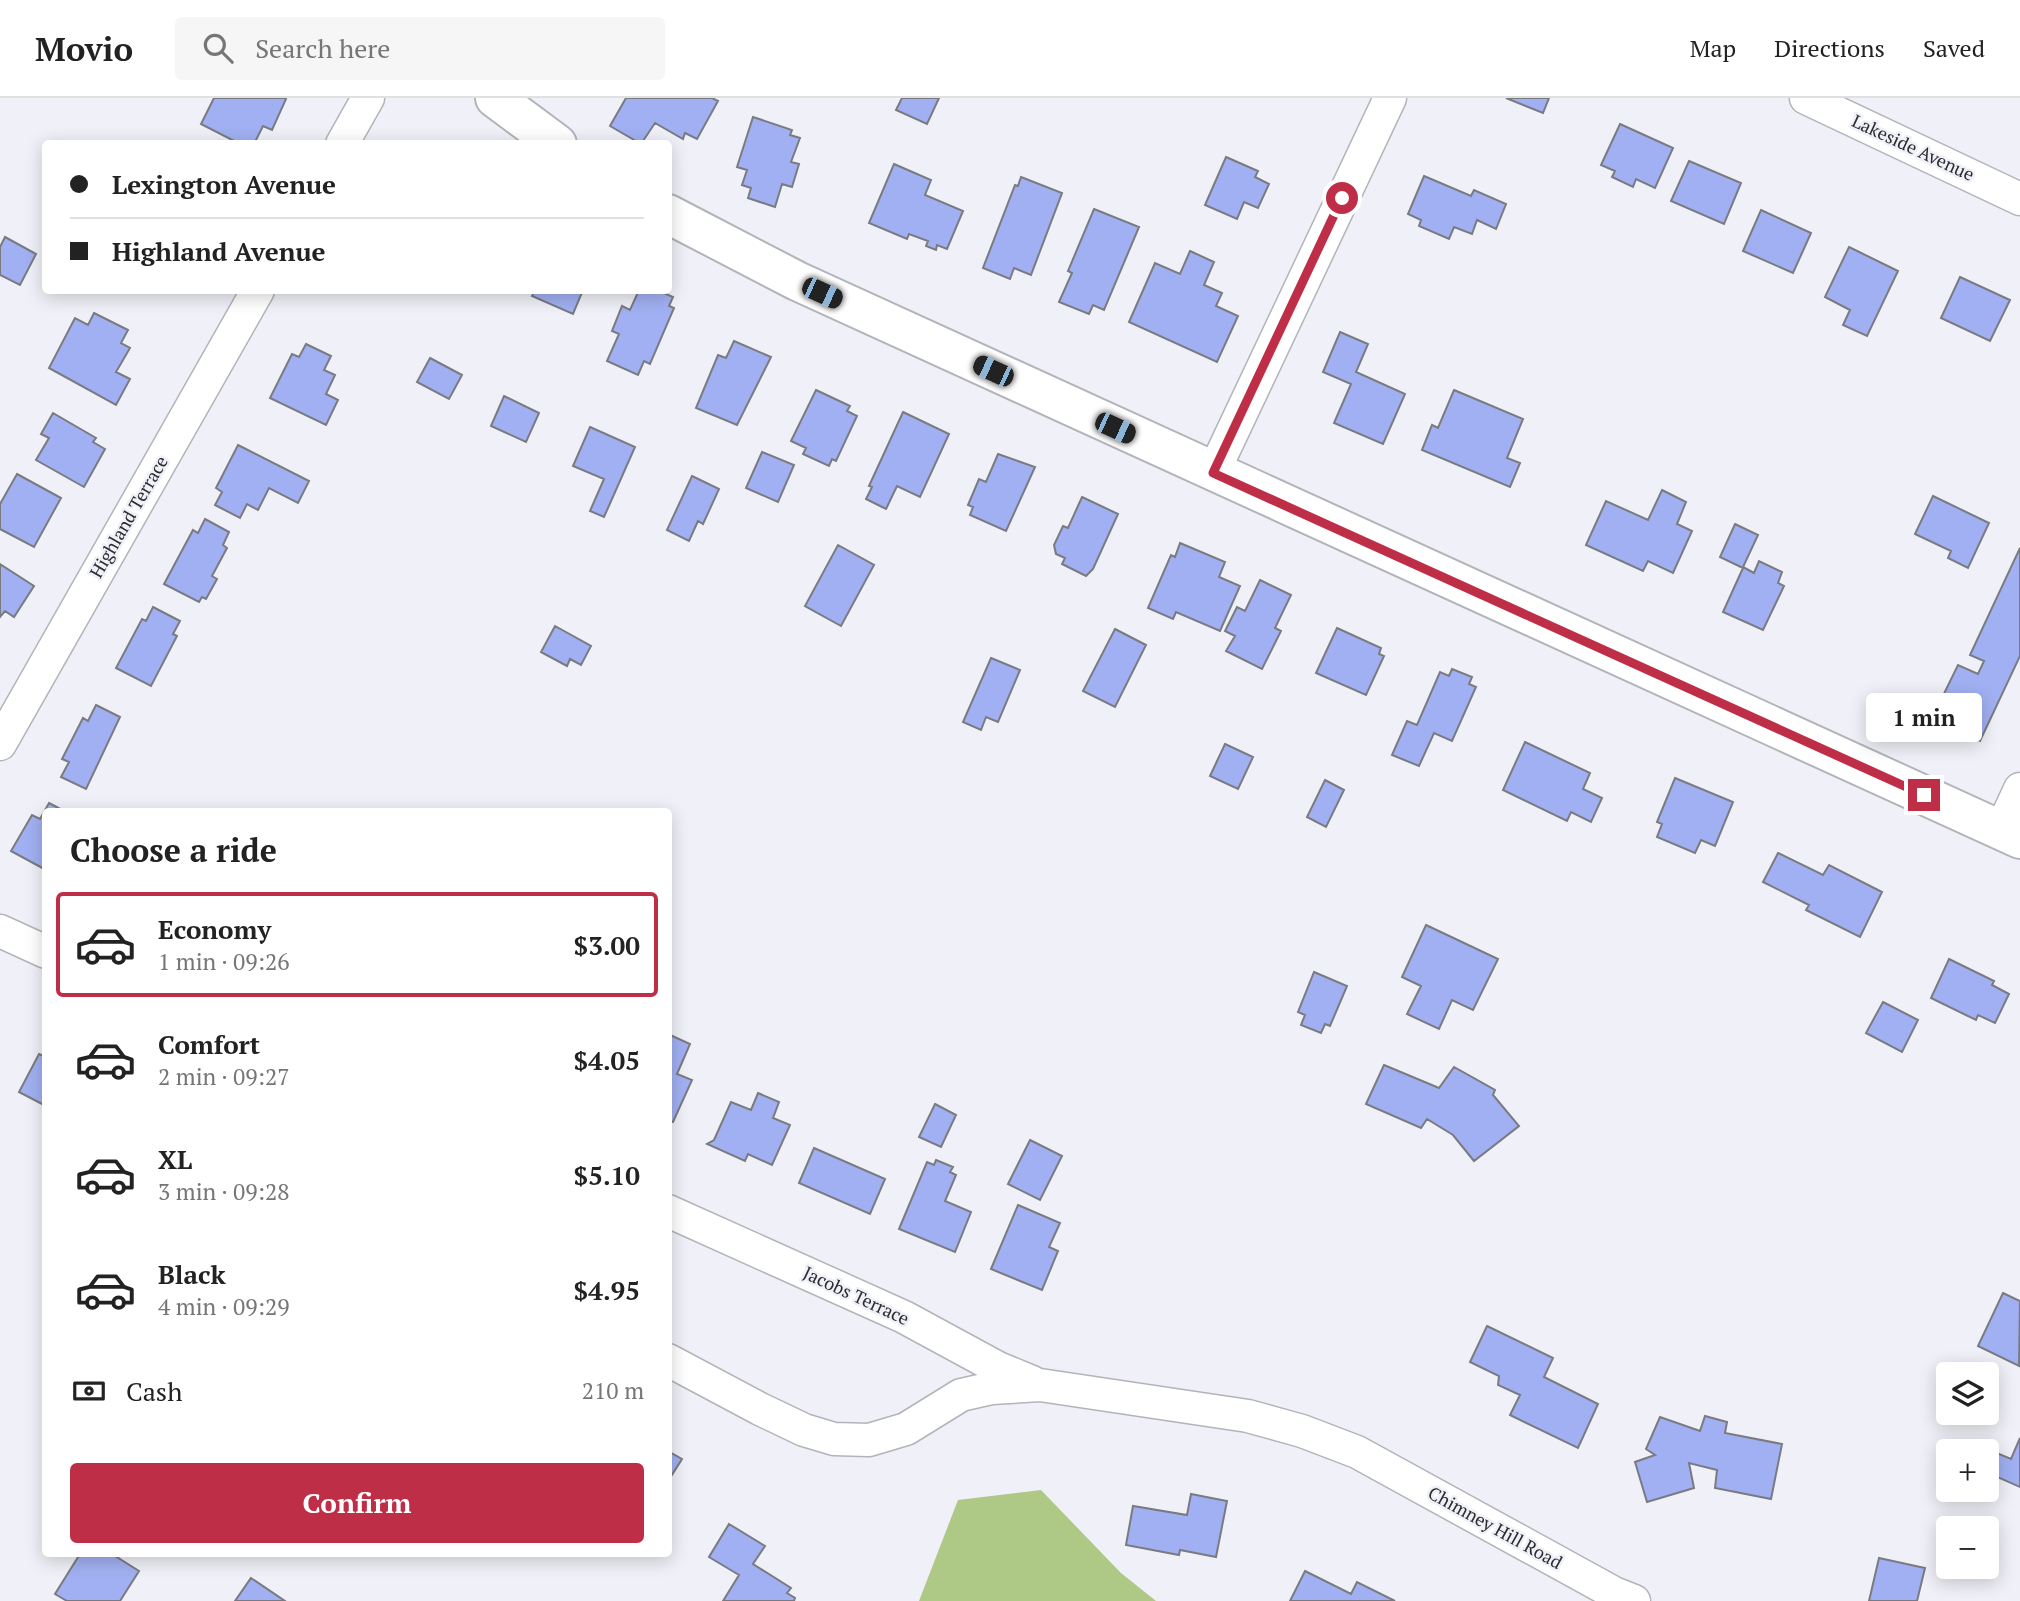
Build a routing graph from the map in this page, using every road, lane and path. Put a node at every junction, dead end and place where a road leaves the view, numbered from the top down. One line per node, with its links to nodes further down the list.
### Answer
1 (368, 98): 5 (street)
2 (495, 98): 6 (street)
3 (1390, 98): 10 (street)
4 (1806, 98): 7 (street, Lakeside Avenue)
5 (344, 140)
6 (552, 140)
7 (2020, 199)
8 (672, 216): 10 (street)
9 (256, 294): 11 (street, Highland Terrace)
10 (1213, 473): 13 (street)
11 (0, 744)
12 (2020, 789): 13 (street)
13 (2010, 834)
14 (0, 931): 15 (street)
15 (42, 950)
16 (672, 1213): 18 (street, Jacobs Terrace)
17 (672, 1362): 18 (street, Jacobs Terrace)
18 (1040, 1385): 19 (street, Jacobs Terrace)
19 (1357, 1452): 20 (street, Chimney Hill Road)
20 (1634, 1601)

